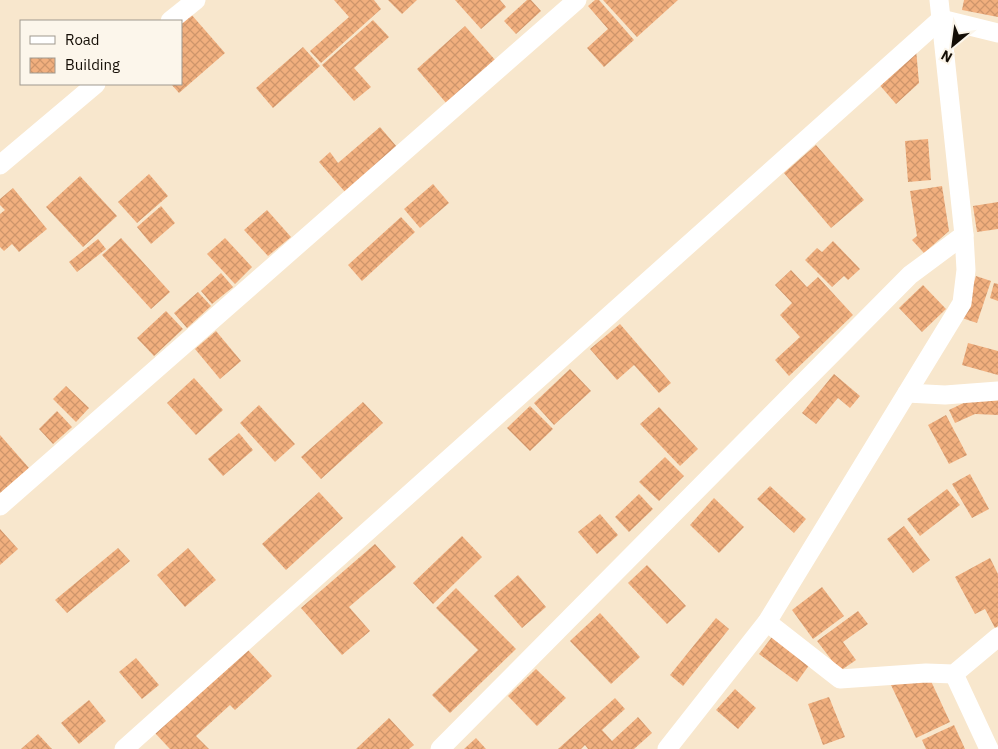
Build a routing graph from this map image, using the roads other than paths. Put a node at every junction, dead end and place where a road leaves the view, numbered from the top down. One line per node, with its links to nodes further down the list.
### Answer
1 (196, 0): 5 (street)
2 (577, 0): 12 (street)
3 (939, 0): 4 (street)
4 (941, 19): 6 (street); 9 (street); 16 (street)
5 (171, 20)
6 (998, 33)
7 (95, 85): 8 (street)
8 (0, 165)
9 (964, 235): 11 (street); 17 (street)
10 (998, 391): 11 (street)
11 (907, 393): 13 (street)
12 (0, 506)
13 (767, 622): 15 (street); 18 (street)
14 (998, 637): 15 (street)
15 (954, 674): 19 (street)
16 (124, 749)
17 (440, 749)
18 (667, 749)
19 (989, 749)

